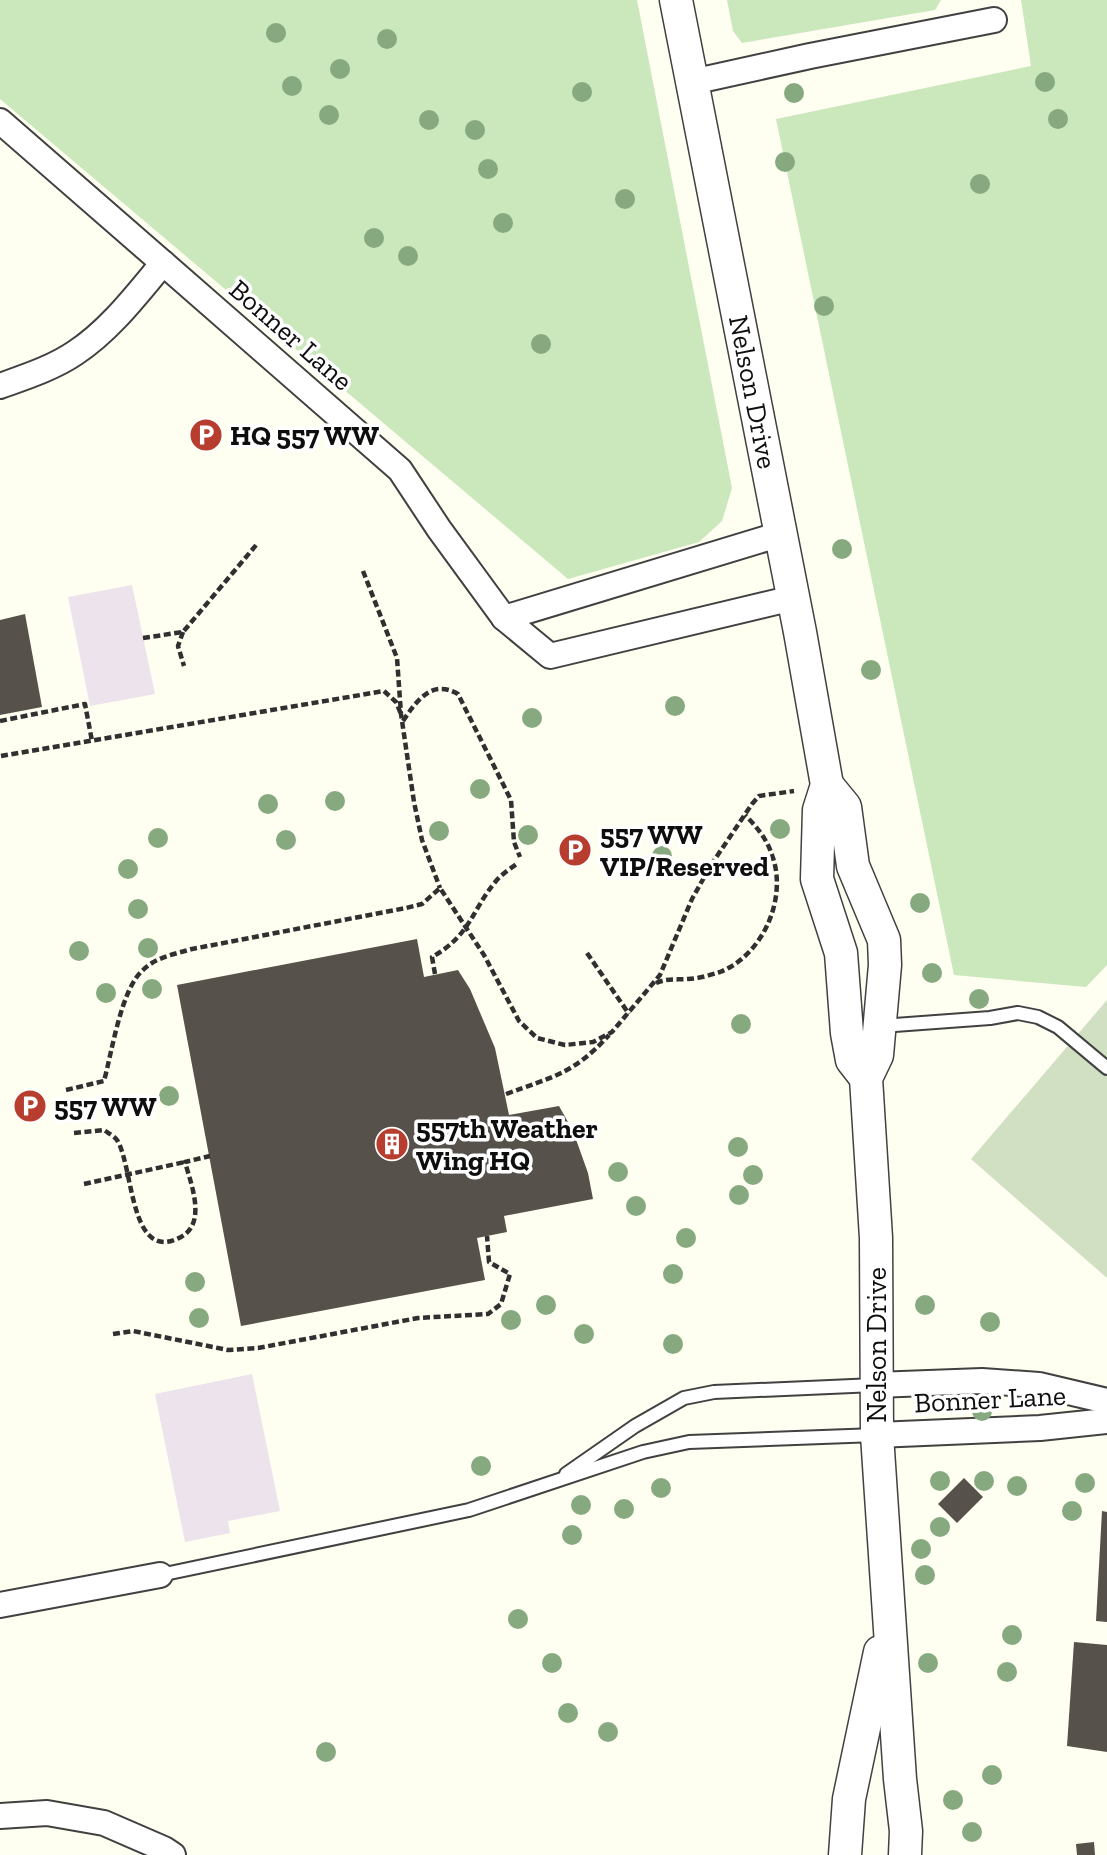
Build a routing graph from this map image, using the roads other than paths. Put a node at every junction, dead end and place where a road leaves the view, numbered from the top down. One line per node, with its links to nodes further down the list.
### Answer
1 (676, 0): 3 (street, Nelson Drive)
2 (994, 20): 3 (street)
3 (692, 82): 7 (street, Nelson Drive)
4 (0, 121): 5 (street, Bonner Lane)
5 (163, 263): 6 (street); 9 (street, Bonner Lane)
6 (0, 386)
7 (781, 534): 8 (street, Nelson Drive); 9 (street)
8 (793, 597): 9 (street, Bonner Lane); 10 (street, Nelson Drive)
9 (504, 618)
10 (827, 785): 11 (street, Nelson Drive); 13 (street, Nelson Drive)
11 (880, 1026): 12 (lane); 13 (street, Nelson Drive)
12 (1107, 1068)
13 (866, 1078): 14 (street, Nelson Drive)
14 (875, 1385): 15 (street, Bonner Lane); 17 (street, Nelson Drive); 18 (lane)
15 (1107, 1401)
16 (1107, 1421): 17 (street, Bonner Lane)
17 (877, 1435): 18 (lane); 21 (street, Nelson Drive)
18 (550, 1484): 19 (lane)
19 (160, 1575): 20 (street)
20 (0, 1605)
21 (888, 1612): 24 (street, Nelson Drive); 25 (street, Nelson Drive)
22 (0, 1816): 23 (street)
23 (173, 1855)
24 (845, 1855)
25 (905, 1855)

